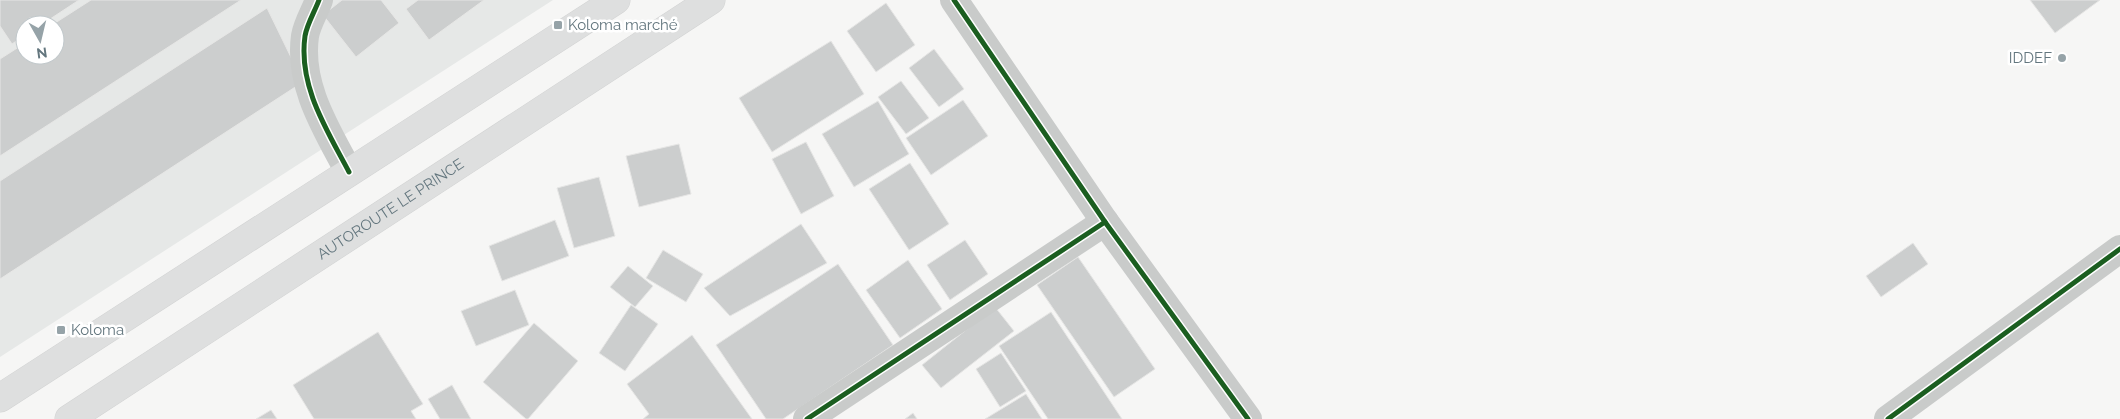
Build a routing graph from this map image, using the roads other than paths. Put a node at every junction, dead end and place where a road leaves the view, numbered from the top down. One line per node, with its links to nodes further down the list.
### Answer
1 (319, 0): 5 (street)
2 (616, 0): 5 (main road)
3 (712, 0): 9 (main road, AUTOROUTE LE PRINCE)
4 (954, 0): 6 (street)
5 (349, 172): 8 (main road)
6 (1105, 222): 10 (street); 11 (street)
7 (2120, 249): 12 (street)
8 (0, 398)
9 (69, 419)
10 (807, 419)
11 (1248, 419)
12 (1888, 419)

